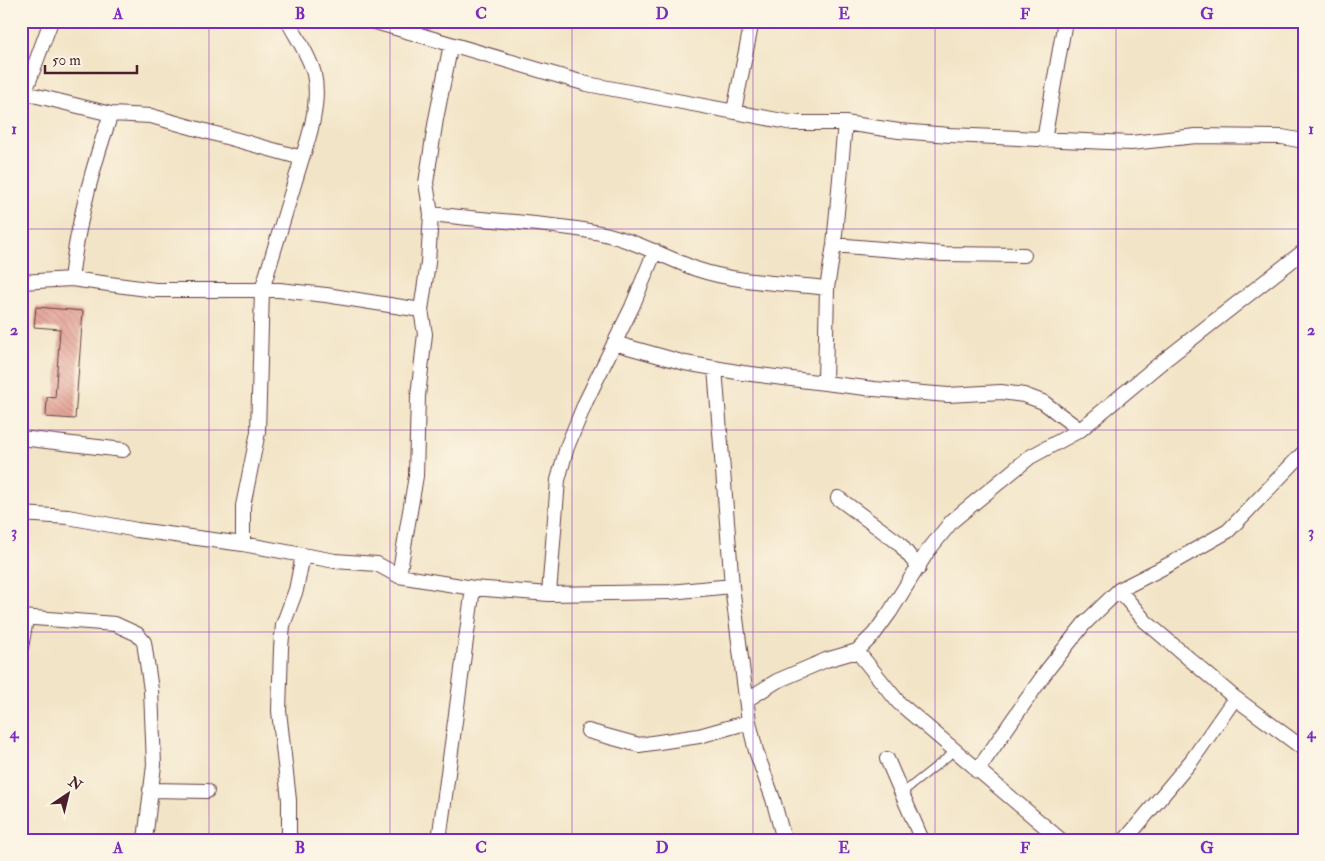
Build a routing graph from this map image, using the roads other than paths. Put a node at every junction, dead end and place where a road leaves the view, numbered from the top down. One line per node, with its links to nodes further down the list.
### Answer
1 (51, 21): 7 (street)
2 (288, 21): 13 (street)
3 (372, 21): 6 (street)
4 (752, 21): 8 (street)
5 (1065, 21): 11 (street)
6 (451, 44): 8 (street); 14 (street)
7 (23, 97): 9 (street)
8 (734, 111): 10 (street)
9 (111, 114): 13 (street); 19 (street)
10 (845, 122): 11 (street); 15 (street)
11 (1044, 140): 12 (street)
12 (1304, 141)
13 (302, 158): 22 (street)
14 (431, 214): 17 (street); 23 (street)
15 (834, 245): 18 (street); 21 (street)
16 (1304, 251): 27 (street)
17 (655, 252): 21 (street); 24 (street)
18 (1024, 255)
19 (71, 279): 20 (street); 22 (street)
20 (21, 282)
21 (827, 288): 26 (street)
22 (262, 290): 23 (street); 33 (street)
23 (421, 310): 36 (street)
24 (614, 343): 25 (street); 40 (street)
25 (715, 368): 26 (street); 37 (street)
26 (825, 382): 27 (street)
27 (1080, 430): 35 (street)
28 (21, 438): 29 (street)
29 (123, 450)
30 (1304, 452): 39 (street)
31 (838, 498): 35 (street)
32 (21, 514): 33 (street)
33 (244, 544): 34 (street)
34 (303, 555): 36 (street); 56 (street)
35 (918, 568): 43 (street)
36 (399, 576): 38 (street)
37 (732, 586): 40 (street); 44 (street)
38 (473, 588): 40 (street); 57 (street)
39 (1119, 590): 45 (street); 51 (street)
40 (549, 594)
41 (24, 618): 42 (street); 52 (street)
42 (21, 648)
43 (857, 651): 44 (street); 49 (street)
44 (748, 698): 46 (street)
45 (1235, 698): 48 (street); 61 (street)
46 (750, 722): 47 (street); 58 (street)
47 (588, 731)
48 (1304, 749)
49 (955, 750): 51 (street); 54 (lane)
50 (887, 759): 54 (street)
51 (977, 771): 60 (street)
52 (150, 790): 53 (street); 55 (street)
53 (207, 791)
54 (902, 793): 59 (street)
55 (145, 840)
56 (288, 840)
57 (439, 840)
58 (784, 840)
59 (922, 840)
60 (1061, 840)
61 (1125, 840)

